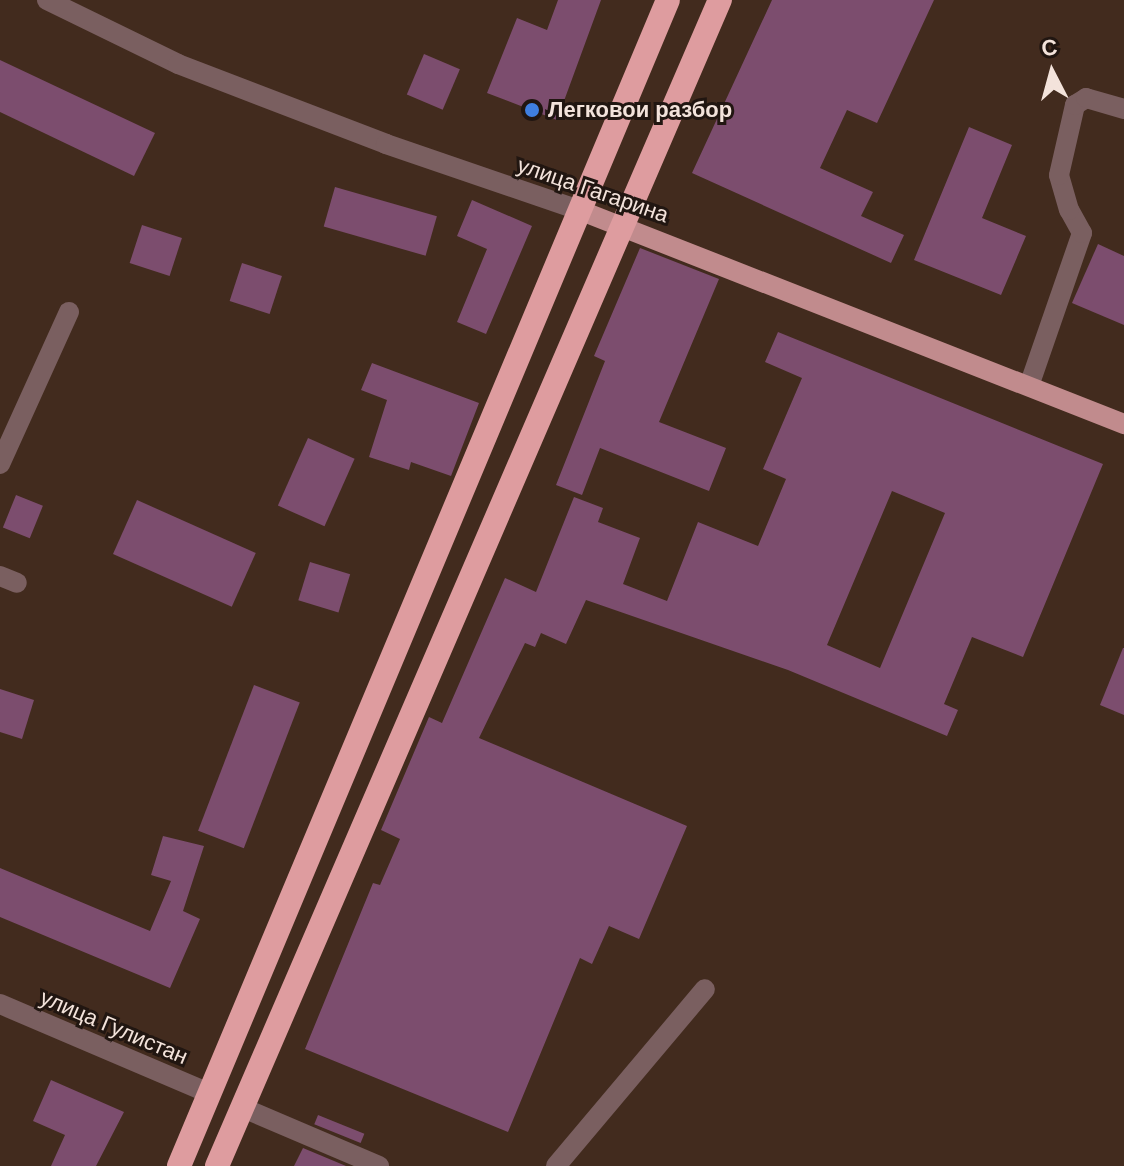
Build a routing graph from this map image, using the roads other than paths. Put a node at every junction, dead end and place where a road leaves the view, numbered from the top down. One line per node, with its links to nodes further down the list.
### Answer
1 (47, 0): 5 (street, улица Гагарина)
2 (668, 0): 5 (highway)
3 (720, 0): 6 (highway)
4 (1124, 109): 8 (street)
5 (579, 210): 6 (main road, улица Гагарина); 13 (highway)
6 (625, 224): 8 (main road, улица Гагарина); 14 (highway)
7 (69, 312): 10 (street)
8 (1029, 386): 9 (main road, улица Гагарина)
9 (1124, 424)
10 (0, 464)
11 (705, 989): 18 (street)
12 (0, 1004): 13 (street, улица Гулистан)
13 (209, 1093): 15 (highway)
14 (241, 1107): 16 (highway); 17 (street)
15 (179, 1166)
16 (217, 1166)
17 (379, 1166)
18 (556, 1166)

